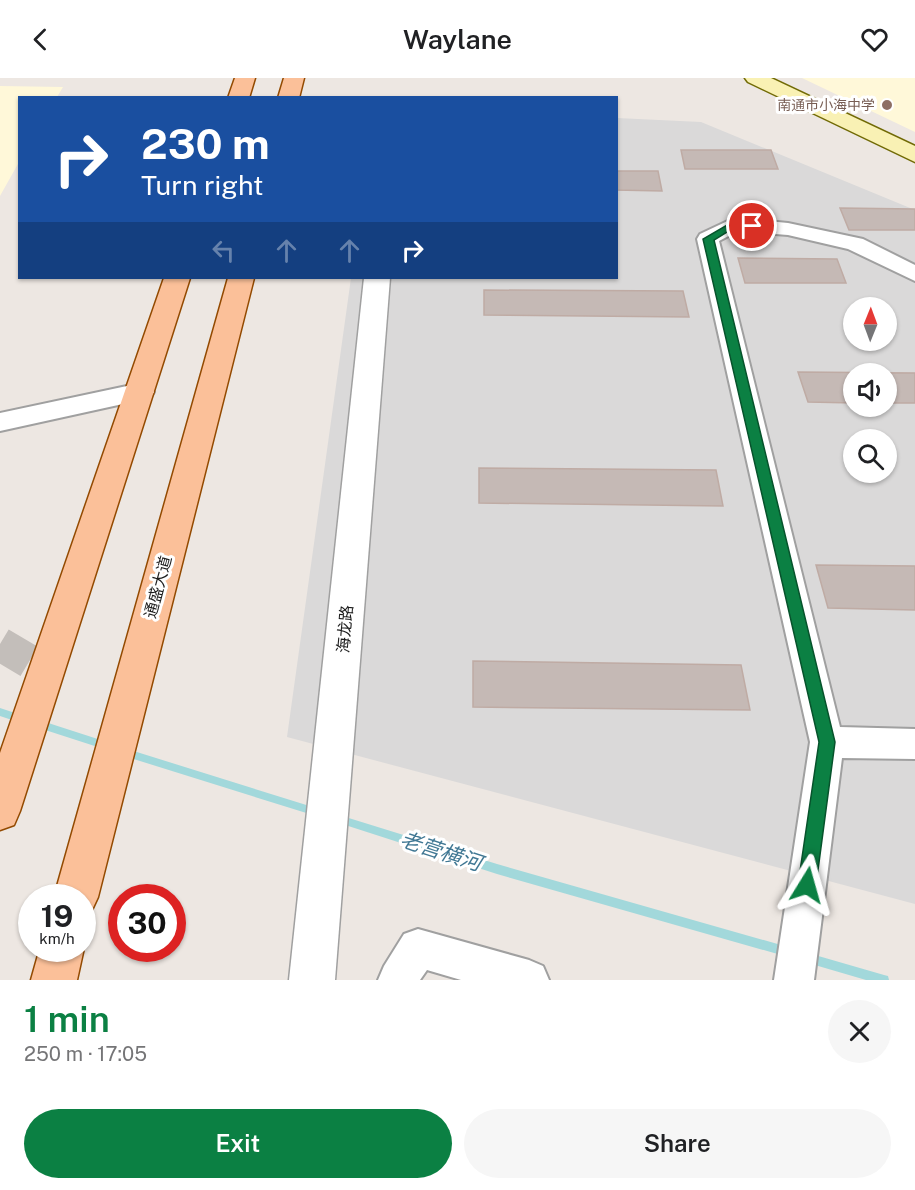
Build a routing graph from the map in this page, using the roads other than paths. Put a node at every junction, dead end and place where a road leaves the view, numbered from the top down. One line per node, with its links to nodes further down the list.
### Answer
1 (245, 78): 4 (main road)
2 (294, 78): 5 (main road)
3 (755, 78): 6 (main road)
4 (239, 96)
5 (289, 96)
6 (915, 155)
7 (915, 274): 13 (street)
8 (177, 279): 11 (main road)
9 (241, 279): 16 (main road, 通盛大道)
10 (377, 279): 19 (street, 海龙路)
11 (141, 392): 12 (street); 15 (main road)
12 (0, 422)
13 (827, 742): 14 (street); 22 (street)
14 (915, 744)
15 (0, 811)
16 (79, 884)
17 (58, 962): 18 (main road)
18 (54, 980)
19 (312, 980)
20 (398, 980): 21 (street)
21 (529, 980)
22 (794, 980)

